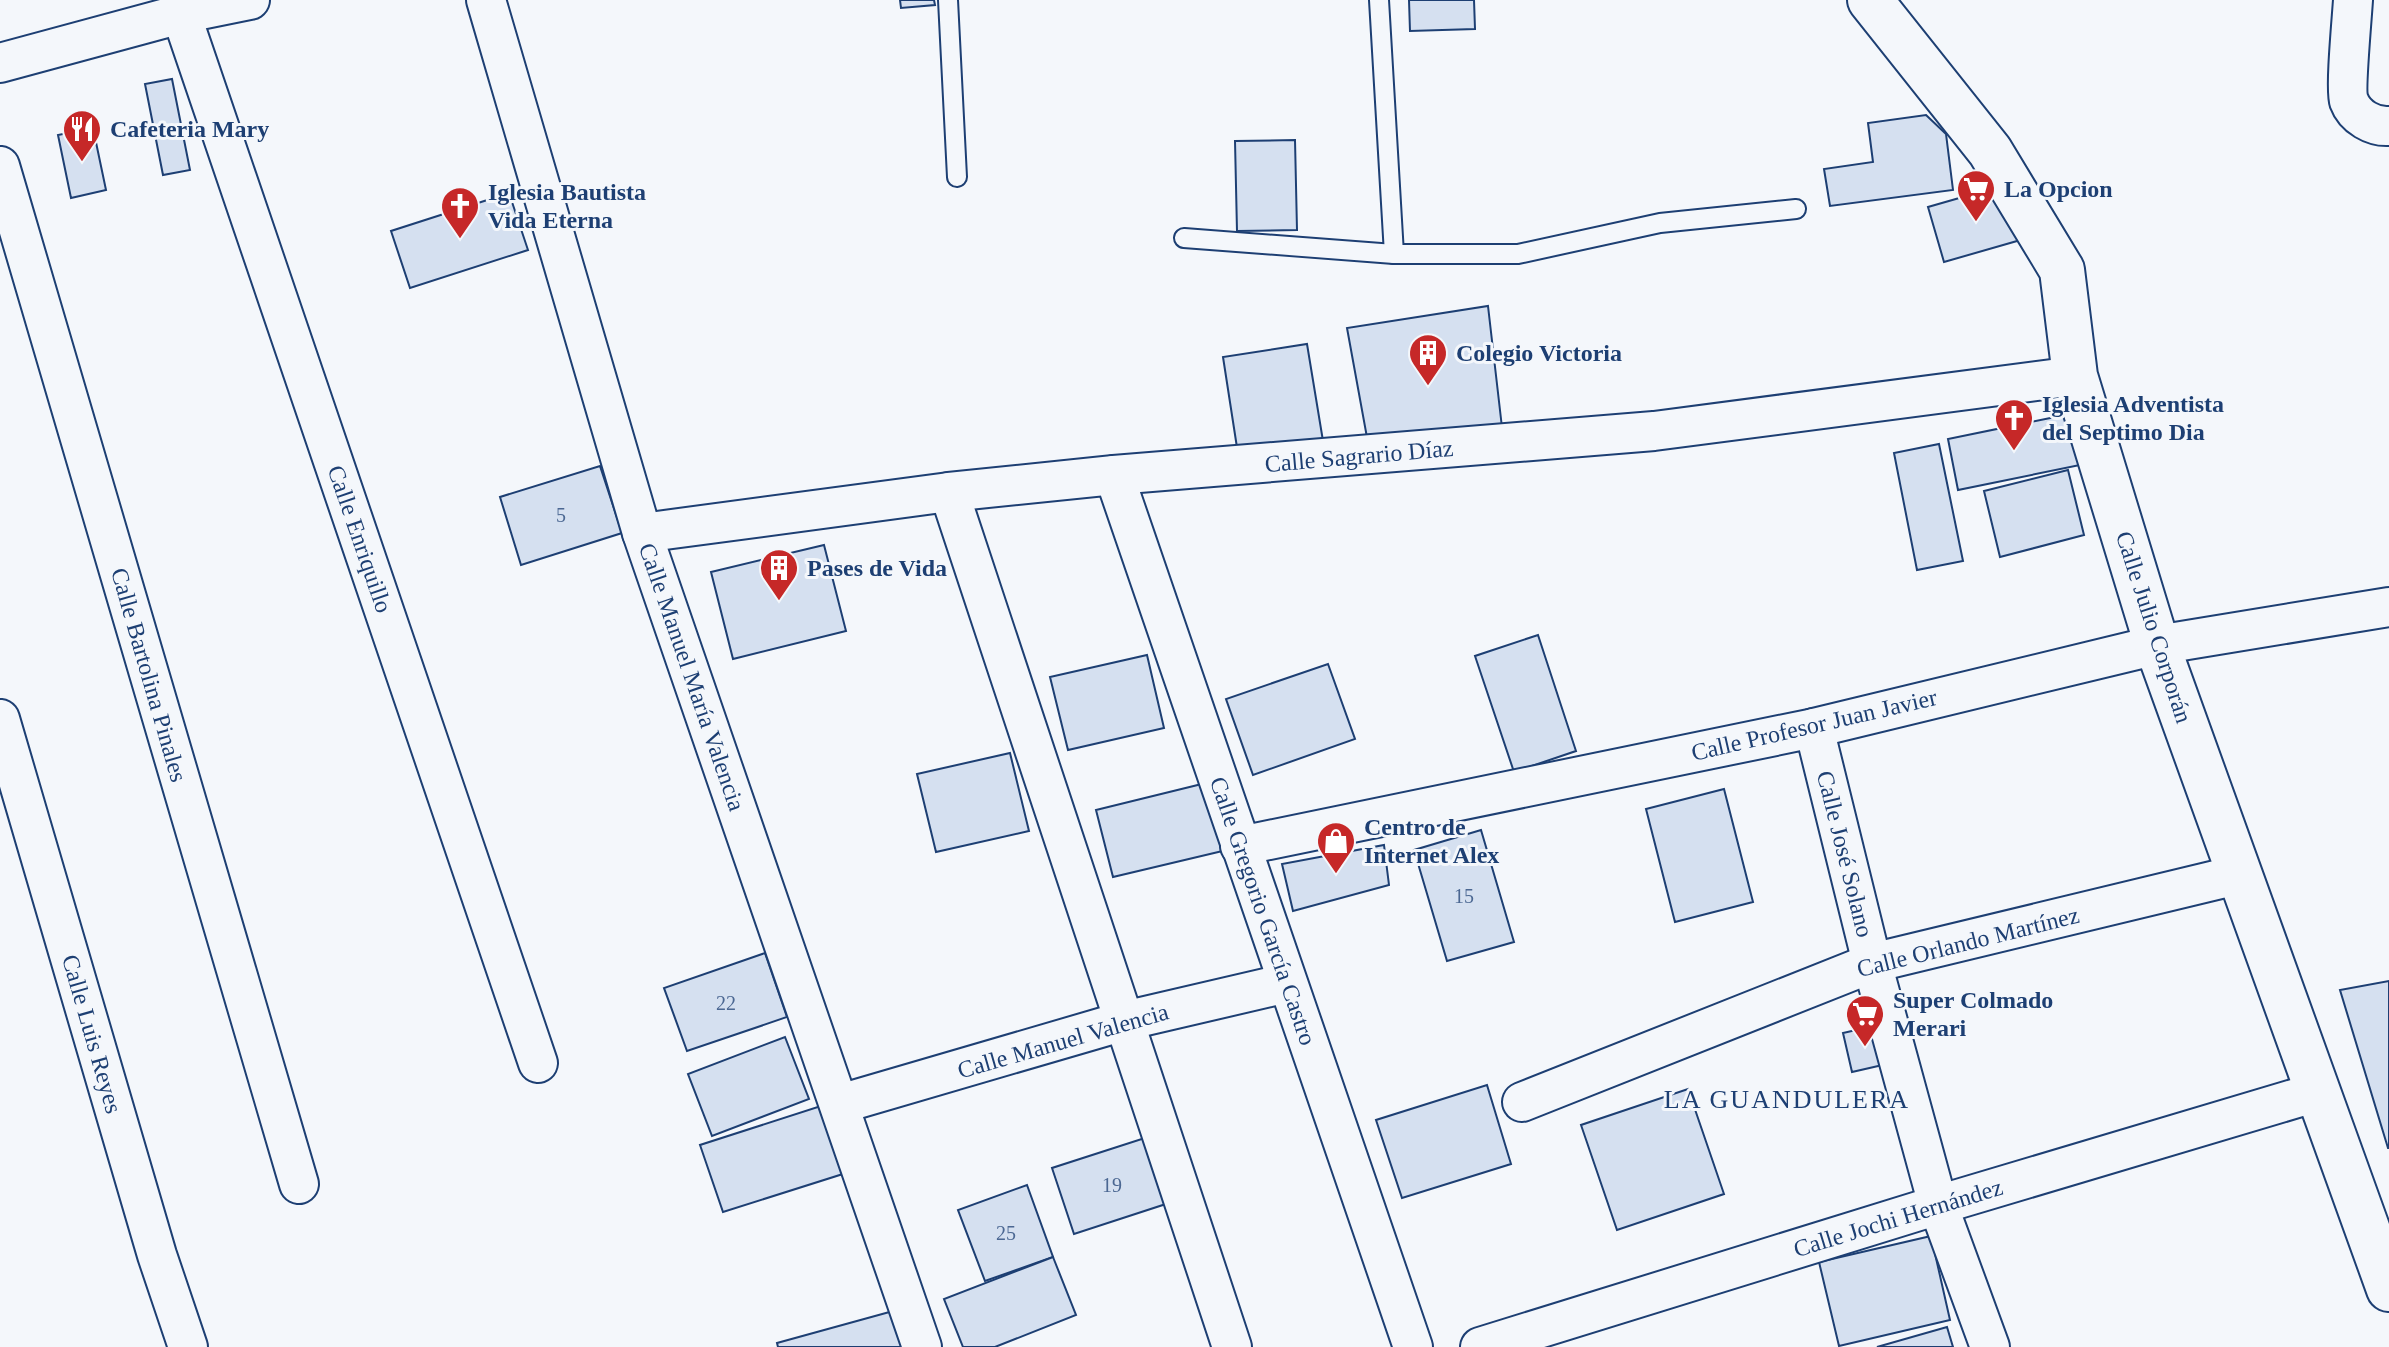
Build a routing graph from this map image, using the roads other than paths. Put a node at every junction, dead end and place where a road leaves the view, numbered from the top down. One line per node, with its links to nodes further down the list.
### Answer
1 (250, 0): 7 (street)
2 (486, 0): 18 (street, Calle Manuel María Valencia)
3 (948, 0): 11 (lane)
4 (1379, 0): 14 (lane)
5 (1870, 0): 15 (street, Calle Julio Corporán)
6 (2353, 0): 9 (street)
7 (181, 14): 8 (street); 28 (street, Calle Enriquillo)
8 (0, 63)
9 (2389, 126)
10 (0, 166): 32 (street, Calle Bartolina Pinales)
11 (957, 177)
12 (1796, 209): 14 (lane)
13 (1184, 238): 14 (lane)
14 (1394, 254)
15 (2075, 376): 16 (street, Calle Sagrario Díaz); 20 (street, Calle Julio Corporán)
16 (1114, 475): 17 (street, Calle Sagrario Díaz); 23 (street, Calle Gregorio García Castro)
17 (949, 492): 18 (street, Calle Sagrario Díaz); 27 (street)
18 (642, 533): 31 (street, Calle Manuel María Valencia)
19 (2389, 607): 20 (street, Calle Profesor Juan Javier)
20 (2157, 645): 22 (street, Calle Profesor Juan Javier); 24 (street, Calle Julio Corporán)
21 (0, 719): 35 (street, Calle Luis Reyes)
22 (1814, 728): 23 (street, Calle Profesor Juan Javier); 25 (street, Calle José Solano)
23 (1240, 846): 26 (street, Calle Gregorio García Castro)
24 (2241, 874): 25 (street, Calle Orlando Martínez); 29 (street, Calle Julio Corporán)
25 (1872, 963): 30 (street, Calle Orlando Martínez); 33 (street, Calle José Solano)
26 (1287, 983): 27 (street, Calle Manuel Valencia); 38 (street, Calle Gregorio García Castro)
27 (1124, 1021): 31 (street, Calle Manuel Valencia); 37 (street)
28 (538, 1063)
29 (2317, 1092): 33 (street, Calle Jochi Hernández); 34 (street, Calle Julio Corporán)
30 (1522, 1102)
31 (840, 1104): 36 (street, Calle Manuel María Valencia)
32 (299, 1184)
33 (1938, 1205): 39 (street, Calle Jochi Hernández); 40 (street, Calle José Solano)
34 (2388, 1281)
35 (188, 1347)
36 (922, 1347)
37 (1232, 1347)
38 (1413, 1347)
39 (1480, 1347)
40 (1990, 1347)

